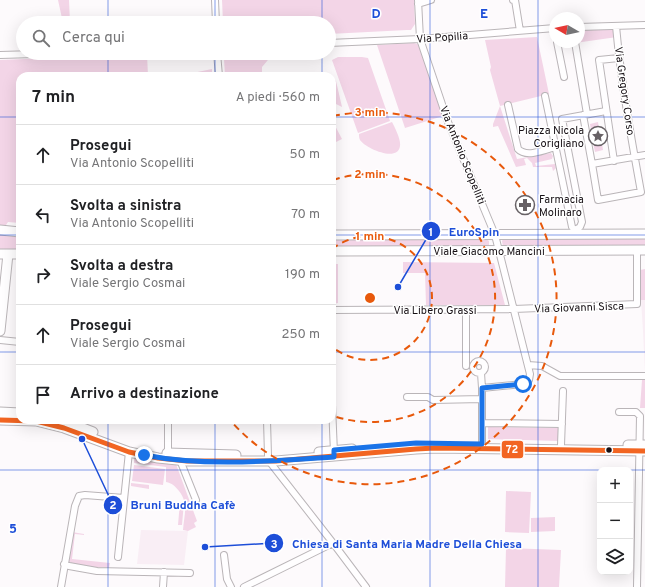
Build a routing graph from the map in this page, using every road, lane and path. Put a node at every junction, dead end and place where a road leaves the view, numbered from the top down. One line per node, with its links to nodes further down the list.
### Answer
1 (215, 0): 5 (street)
2 (432, 0): 4 (street)
3 (514, 0): 10 (street)
4 (418, 2): 11 (street, Via Antonio Scopelliti)
5 (216, 16)
6 (645, 25): 7 (street)
7 (616, 26): 8 (street); 17 (street, Via Gregory Corso)
8 (585, 27)
9 (549, 29): 10 (street, Via Popilia)
10 (520, 31): 11 (street, Via Popilia)
11 (420, 39): 12 (street, Via Popilia); 35 (street, Via Antonio Scopelliti)
12 (336, 43)
13 (558, 48): 20 (street)
14 (576, 48): 24 (street)
15 (0, 55): 16 (street)
16 (16, 55)
17 (619, 58): 23 (street); 27 (street, Via Gregory Corso)
18 (218, 60): 19 (street)
19 (219, 72)
20 (564, 77)
21 (545, 96): 25 (street)
22 (508, 105): 25 (street)
23 (606, 111): 24 (street); 28 (street)
24 (585, 115): 29 (street); 32 (street)
25 (555, 147): 32 (street)
26 (645, 155): 27 (street)
27 (634, 157): 28 (street); 29 (street)
28 (614, 161): 29 (street)
29 (592, 164)
30 (0, 230): 31 (street)
31 (16, 232)
32 (575, 232): 33 (street, Viale Giacomo Mancini); 35 (street, Viale Giacomo Mancini)
33 (645, 234)
34 (336, 235): 35 (street, Viale Giacomo Mancini)
35 (495, 235): 38 (street, Via Antonio Scopelliti)
36 (336, 251): 38 (street, Viale Giacomo Mancini)
37 (641, 251): 38 (street, Viale Giacomo Mancini); 41 (street, Via Giovanni Sisca)
38 (500, 252): 41 (street, Via Antonio Scopelliti)
39 (4, 254): 40 (street); 44 (street)
40 (16, 254)
41 (514, 309): 43 (street, Via Libero Grassi); 47 (street, Via Antonio Scopelliti)
42 (336, 310): 43 (street, Via Libero Grassi)
43 (466, 310): 48 (street)
44 (0, 331)
45 (0, 340): 46 (street)
46 (16, 342)
47 (528, 365): 50 (street); 51 (street, Via Antonio Scopelliti)
48 (466, 366)
49 (481, 373): 51 (street)
50 (645, 376)
51 (482, 388): 54 (street)
52 (563, 391): 66 (street)
53 (407, 397): 54 (street)
54 (482, 399): 60 (street)
55 (0, 412): 57 (street)
56 (619, 412): 69 (street)
57 (16, 413)
58 (0, 420): 59 (street)
59 (16, 420)
60 (482, 423): 66 (street); 67 (street)
61 (48, 424): 70 (street)
62 (73, 424): 71 (street)
63 (168, 424): 71 (street)
64 (267, 424): 73 (street)
65 (333, 424): 72 (street)
66 (562, 424): 68 (street)
67 (482, 444): 68 (street); 72 (street)
68 (561, 445): 69 (street)
69 (642, 448): 72 (street); 88 (street)
70 (129, 452): 74 (street); 75 (street)
71 (168, 453): 73 (street)
72 (334, 453): 73 (street)
73 (269, 459): 74 (street); 77 (street)
74 (180, 460): 76 (street)
75 (124, 498): 79 (street); 80 (street)
76 (196, 500)
77 (333, 543): 86 (street); 87 (street)
78 (224, 555): 85 (street)
79 (118, 557)
80 (64, 564): 81 (street); 83 (street)
81 (164, 572): 82 (street); 84 (street)
82 (190, 573)
83 (61, 587)
84 (163, 587)
85 (231, 587)
86 (244, 587)
87 (366, 587)
88 (637, 587)

